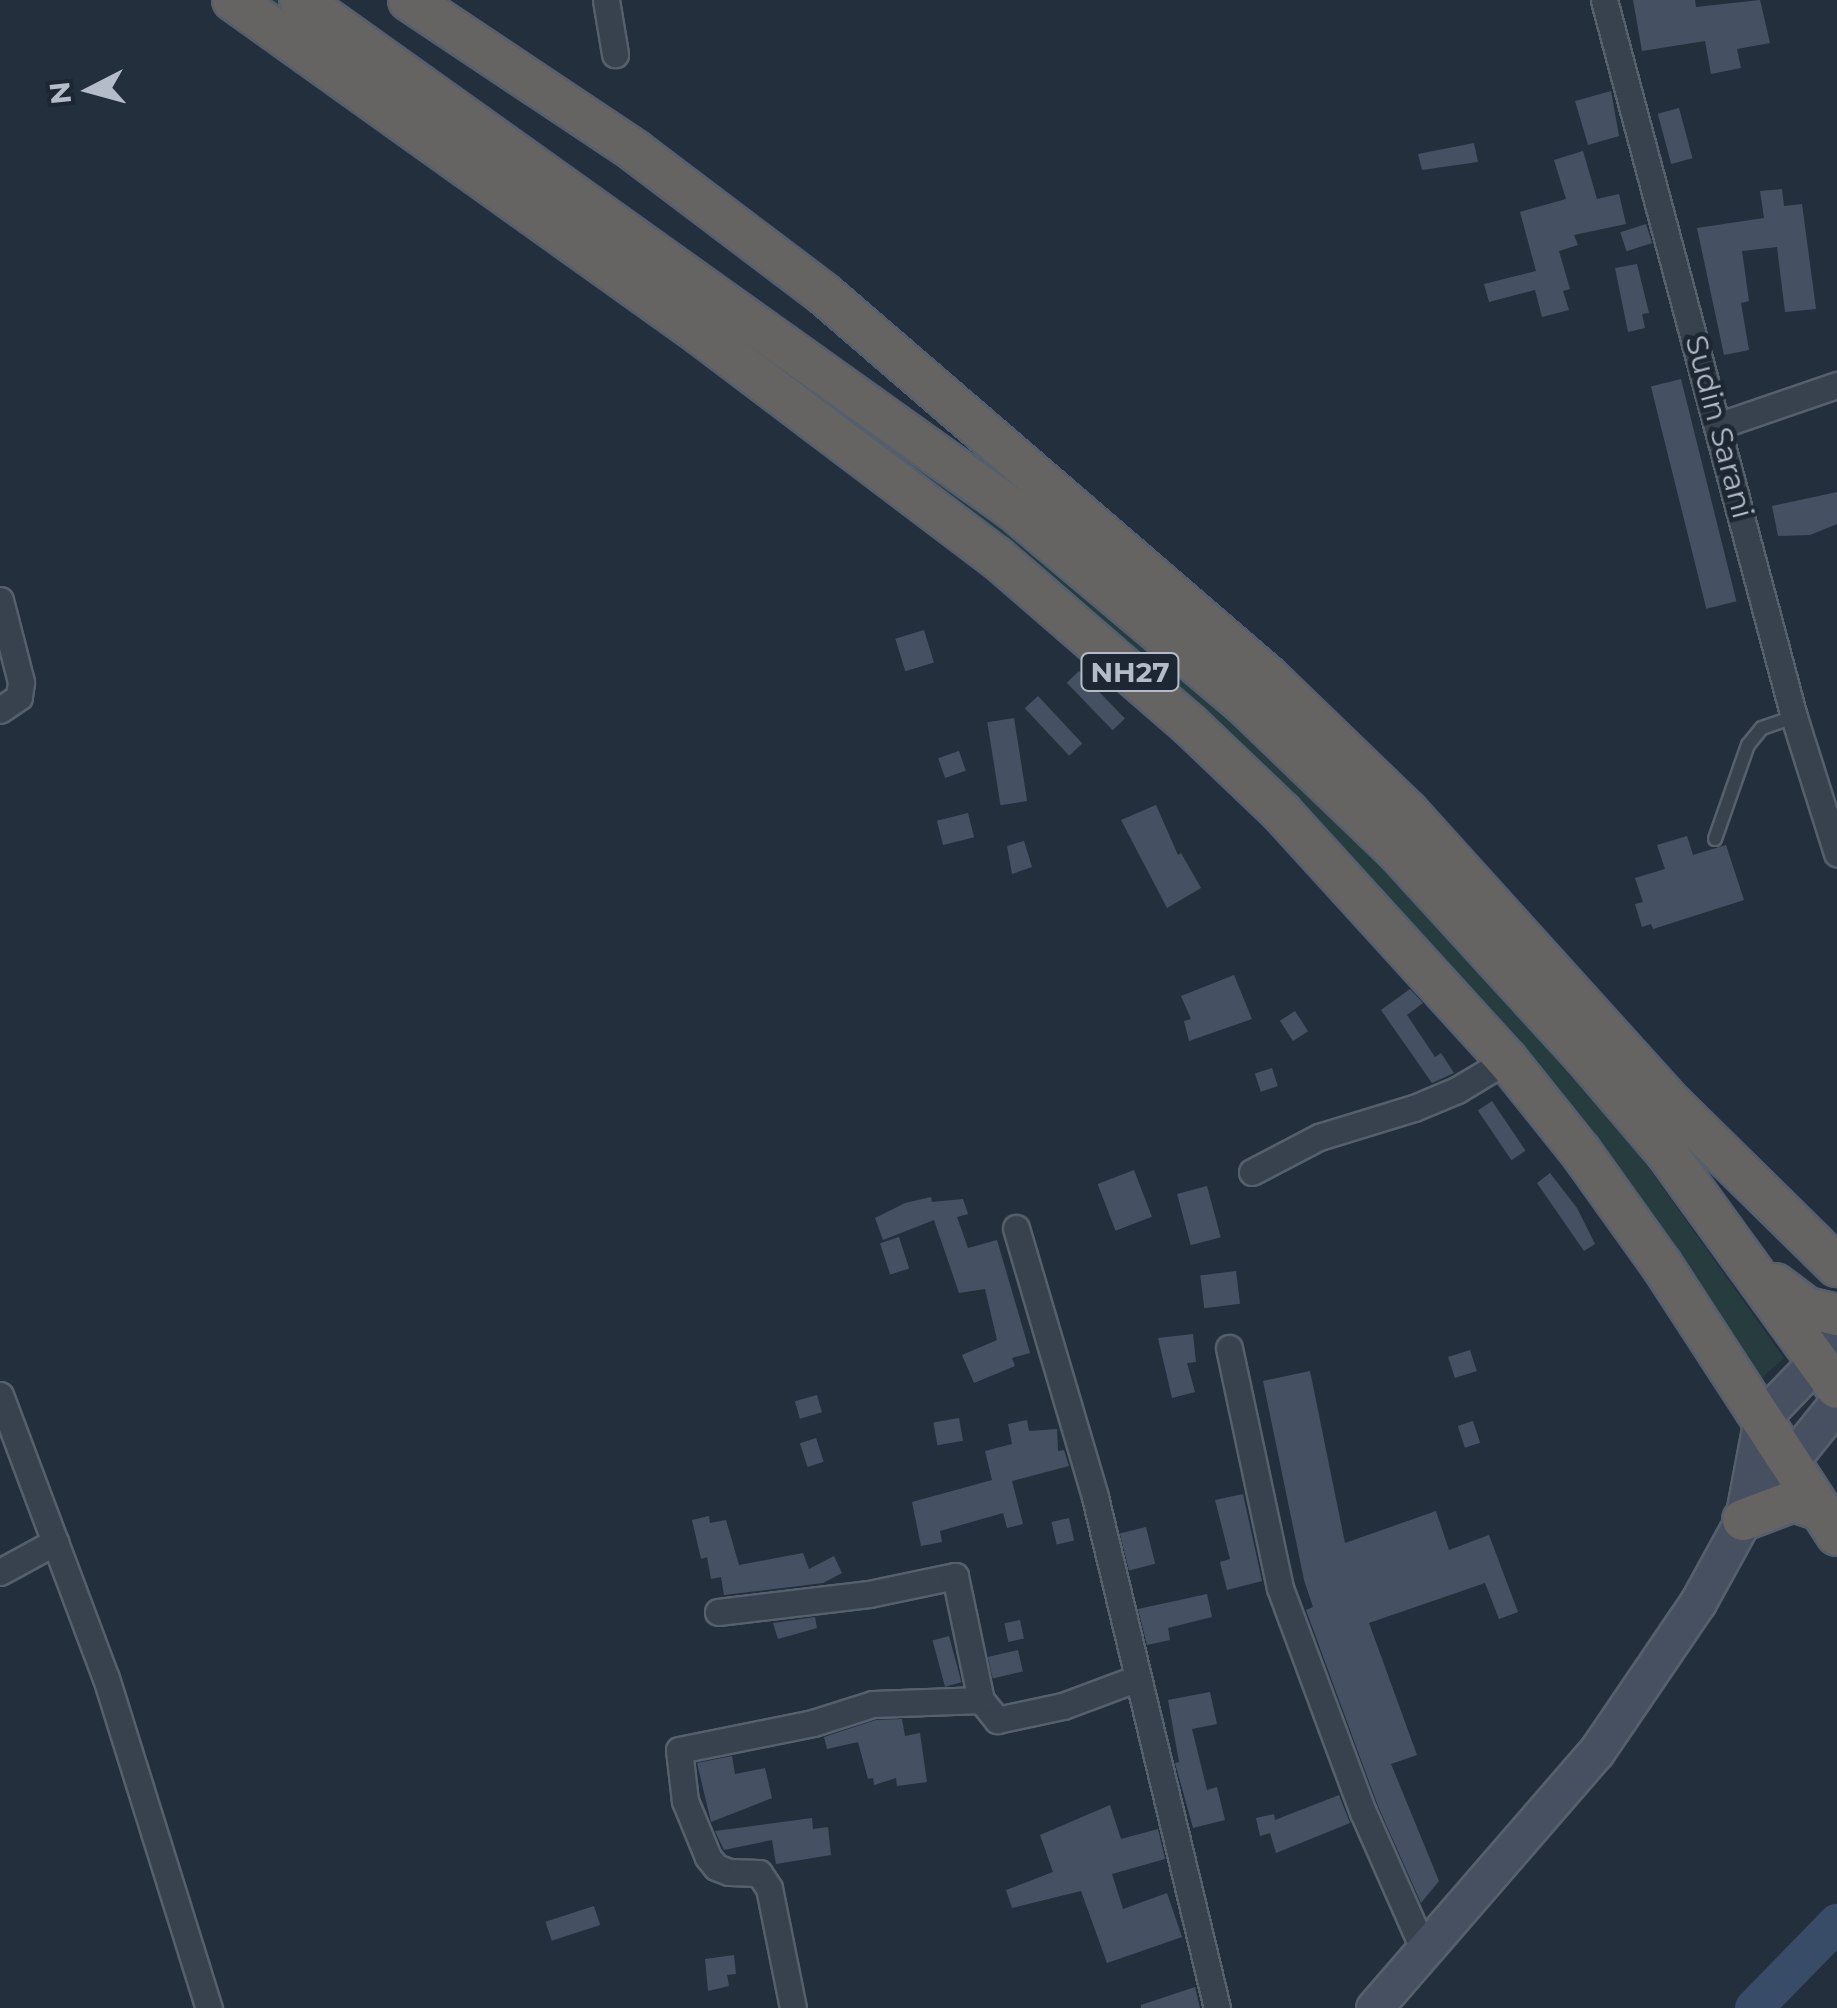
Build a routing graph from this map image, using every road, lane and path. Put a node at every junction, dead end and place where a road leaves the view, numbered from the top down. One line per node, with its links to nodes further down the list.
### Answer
1 (233, 0): 14 (highway, NH27)
2 (300, 0): 17 (highway, NH27)
3 (409, 0): 18 (highway)
4 (606, 0): 6 (street)
5 (1604, 0): 8 (street, Sudin Sarani)
6 (615, 54)
7 (1837, 386): 8 (street)
8 (1720, 425): 11 (street, Sudin Sarani)
9 (0, 600): 10 (street)
10 (0, 710)
11 (1794, 717): 12 (lane); 13 (street, Sudin Sarani)
12 (1715, 839)
13 (1837, 853)
14 (1507, 1060): 15 (street); 24 (highway, NH27)
15 (1252, 1172)
16 (1016, 1228): 31 (street)
17 (1749, 1262): 19 (highway); 21 (highway, NH27)
18 (1837, 1266)
19 (1837, 1315)
20 (1229, 1348): 33 (street)
21 (1830, 1361): 24 (main road)
22 (0, 1395): 28 (street)
23 (1837, 1403): 25 (main road)
24 (1762, 1418): 25 (highway, NH27); 26 (main road)
25 (1792, 1464): 26 (main road); 27 (highway, NH27)
26 (1743, 1520): 27 (highway); 33 (main road)
27 (1829, 1522)
28 (55, 1542): 29 (street); 34 (street)
29 (0, 1572)
30 (718, 1612): 32 (street)
31 (1138, 1678): 32 (street); 36 (street)
32 (981, 1700): 35 (street)
33 (1424, 1950): 37 (main road)
34 (209, 2008)
35 (793, 2008)
36 (1217, 2008)
37 (1374, 2008)

